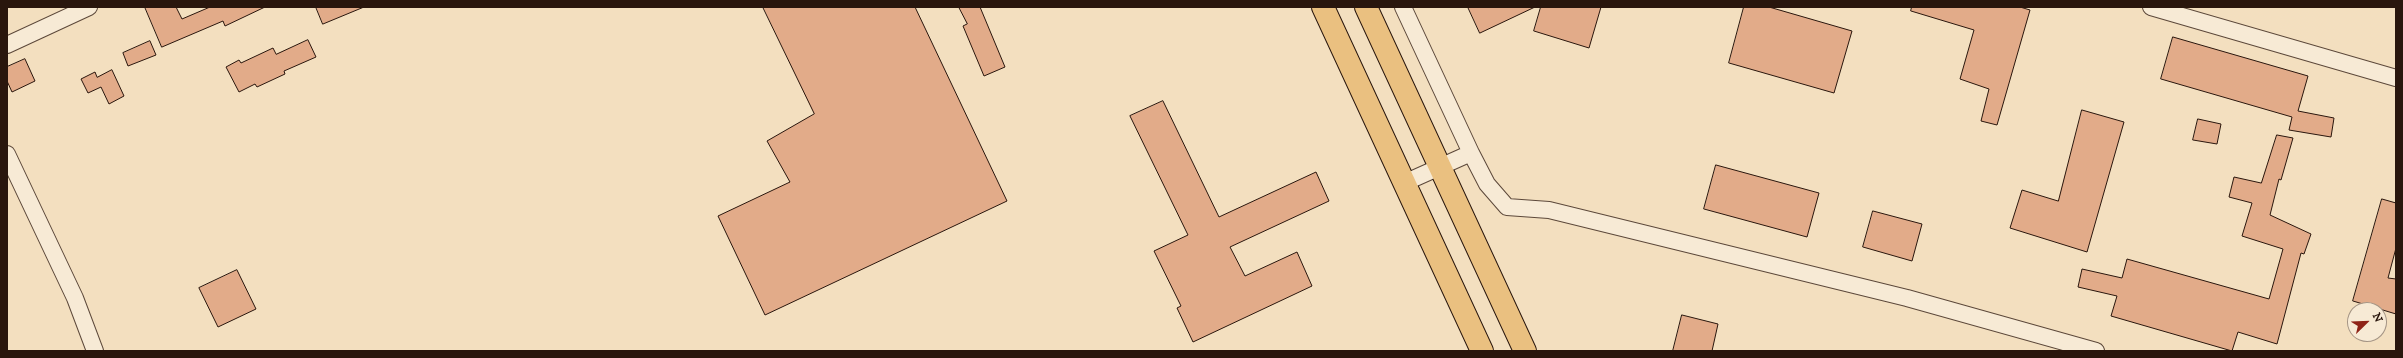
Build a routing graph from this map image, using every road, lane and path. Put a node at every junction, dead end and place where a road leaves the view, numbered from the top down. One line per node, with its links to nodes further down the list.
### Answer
1 (89, 7): 6 (street)
2 (1323, 7): 11 (highway)
3 (1366, 7): 10 (highway)
4 (1403, 7): 8 (street)
5 (2151, 7): 7 (street)
6 (7, 45)
7 (2396, 78)
8 (1471, 153): 10 (street); 15 (street)
9 (7, 154): 12 (street)
10 (1441, 166): 11 (street); 14 (highway)
11 (1404, 183): 13 (highway)
12 (95, 351)
13 (1482, 351)
14 (1525, 351)
15 (2096, 351)

